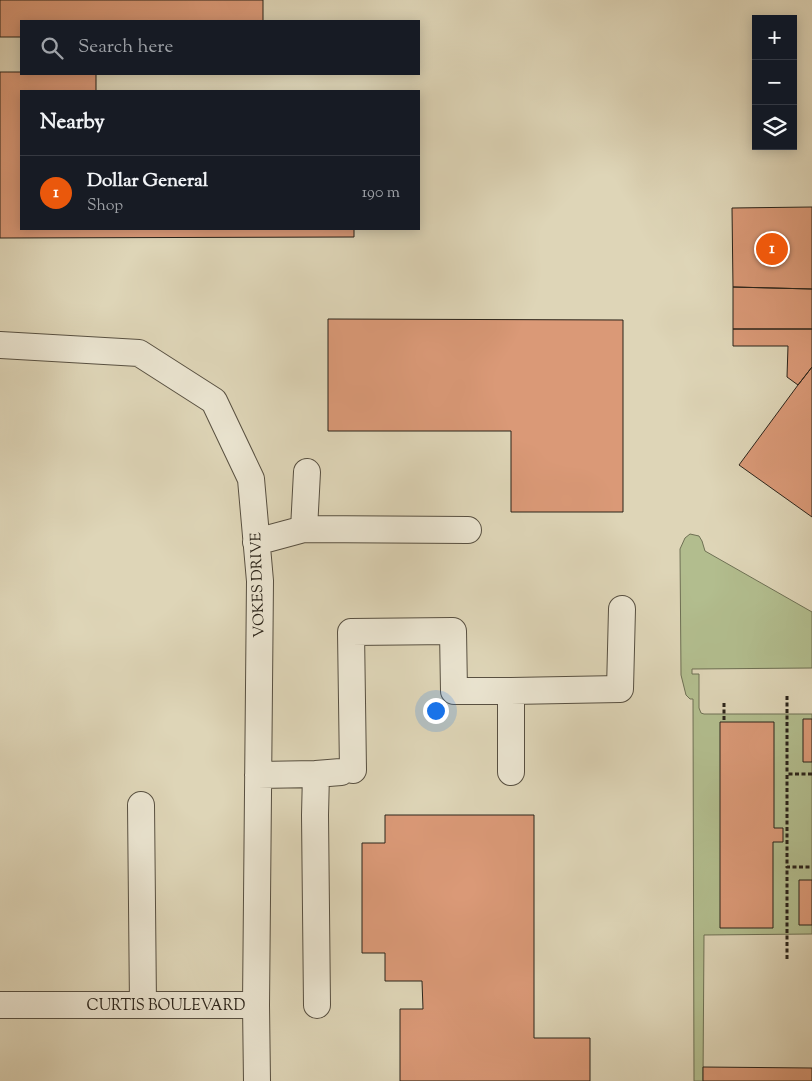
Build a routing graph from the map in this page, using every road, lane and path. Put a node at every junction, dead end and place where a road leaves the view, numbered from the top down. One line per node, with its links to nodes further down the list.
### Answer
1 (0, 345): 5 (street, VOKES DRIVE)
2 (307, 472): 3 (street)
3 (304, 529): 4 (street); 5 (street)
4 (468, 530)
5 (256, 542): 15 (street, VOKES DRIVE)
6 (622, 608): 7 (street)
7 (510, 691): 11 (street); 12 (street)
8 (787, 696): 13 (path)
9 (724, 703): 10 (path)
10 (724, 722)
11 (337, 772): 15 (street); 23 (street)
12 (511, 772)
13 (787, 774): 14 (path); 17 (path)
14 (812, 774)
15 (258, 775): 22 (street, VOKES DRIVE)
16 (141, 805): 21 (street)
17 (787, 867): 18 (path); 19 (path)
18 (812, 867)
19 (787, 959)
20 (0, 1005): 21 (street, CURTIS BOULEVARD)
21 (143, 1005): 22 (street, CURTIS BOULEVARD)
22 (256, 1005): 24 (street, CURTIS BOULEVARD)
23 (317, 1005)
24 (256, 1081)

